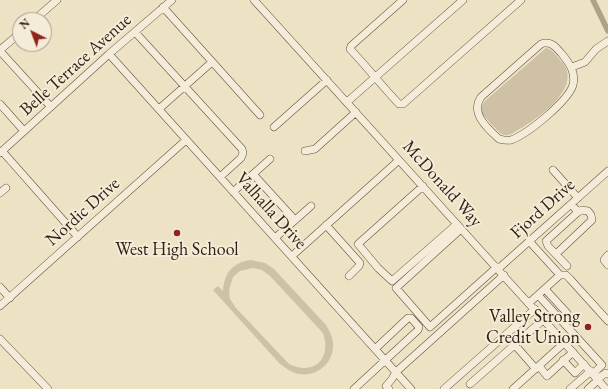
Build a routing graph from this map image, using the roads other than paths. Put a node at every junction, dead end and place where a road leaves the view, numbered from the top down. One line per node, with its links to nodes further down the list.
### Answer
1 (57, 0): 8 (street)
2 (172, 0): 7 (street, Belle Terrace Avenue)
3 (254, 0): 17 (street, McDonald Way)
4 (403, 0): 16 (street)
5 (463, 0): 16 (street)
6 (521, 0): 16 (street)
7 (163, 7): 9 (street, Belle Terrace Avenue); 14 (street)
8 (43, 12)
9 (135, 32): 13 (street, Belle Terrace Avenue); 18 (street)
10 (12, 40): 12 (street)
11 (608, 42): 15 (street)
12 (0, 51): 21 (street)
13 (109, 54): 21 (street, Belle Terrace Avenue); 22 (street, Valhalla Drive)
14 (212, 62): 18 (street); 24 (street)
15 (572, 68): 15 (street)
16 (375, 77): 19 (street)
17 (327, 80): 19 (street, McDonald Way); 25 (street)
18 (185, 86): 22 (street); 35 (street)
19 (347, 102): 23 (street, McDonald Way)
20 (0, 104): 26 (street)
21 (51, 107): 26 (street, Belle Terrace Avenue)
22 (159, 110): 27 (street, Valhalla Drive)
23 (356, 112): 28 (street); 31 (street, McDonald Way)
24 (260, 115)
25 (274, 127)
26 (24, 131): 29 (street, Belle Terrace Avenue)
27 (186, 140): 35 (street, Valhalla Drive); 45 (street, Nordic Drive)
28 (305, 151)
29 (1, 152): 45 (street)
30 (270, 159): 34 (street)
31 (399, 160): 36 (street, McDonald Way); 43 (street)
32 (553, 170): 38 (street)
33 (608, 171): 38 (street, Fjord Drive)
34 (253, 174): 37 (street); 42 (street)
35 (220, 177): 37 (street, Valhalla Drive)
36 (423, 186): 44 (street, McDonald Way); 44 (street)
37 (234, 192): 46 (street, Valhalla Drive)
38 (578, 198): 39 (street, Fjord Drive)
39 (570, 204): 41 (street); 47 (street, Fjord Drive)
40 (311, 206): 42 (street)
41 (578, 212): 48 (street); 48 (street)
42 (295, 220): 46 (street)
43 (326, 225): 50 (street); 56 (street)
44 (459, 226): 53 (street, McDonald Way); 53 (street, Fjord Drive)
45 (78, 237): 60 (street, Nordic Drive)
46 (275, 238): 50 (street, Valhalla Drive)
47 (529, 241): 53 (street, Fjord Drive); 55 (street)
48 (556, 254): 52 (street)
49 (608, 255): 51 (street)
50 (292, 256): 72 (street, Valhalla Drive)
51 (608, 265)
52 (567, 266)
53 (497, 268): 54 (street, McDonald Way)
54 (504, 275): 61 (street, McDonald Way); 78 (street)
55 (560, 275): 58 (street); 66 (street)
56 (348, 276)
57 (0, 287): 60 (street)
58 (545, 289): 59 (street); 65 (street)
59 (538, 295): 61 (street); 65 (street)
60 (10, 298): 62 (street, Nordic Drive)
61 (529, 303): 63 (street, McDonald Way)
62 (0, 306)
63 (535, 309): 64 (street, McDonald Way); 68 (street)
64 (544, 319): 70 (street, McDonald Way); 71 (street)
65 (560, 319): 67 (street)
66 (608, 321)
67 (574, 334): 70 (street); 80 (street)
68 (506, 335): 71 (street); 86 (street)
69 (0, 339): 82 (street)
70 (565, 343): 73 (street, McDonald Way); 77 (street)
71 (515, 345): 77 (street); 81 (street)
72 (375, 349): 74 (street, Valhalla Drive); 74 (street)
73 (573, 352): 75 (street); 76 (street, McDonald Way)
74 (386, 360): 78 (street, Valhalla Drive); 83 (street)
75 (563, 360): 76 (street); 77 (street)
76 (584, 364): 80 (street, McDonald Way)
77 (537, 368): 87 (street)
78 (396, 372): 84 (street); 85 (street, Valhalla Drive)
79 (608, 374): 80 (street)
80 (595, 376): 88 (street); 89 (street); 90 (street, McDonald Way)
81 (470, 384)
82 (48, 389)
83 (354, 389)
84 (388, 389)
85 (411, 389)
86 (444, 389)
87 (513, 389)
88 (570, 389)
89 (588, 389)
90 (606, 389)

